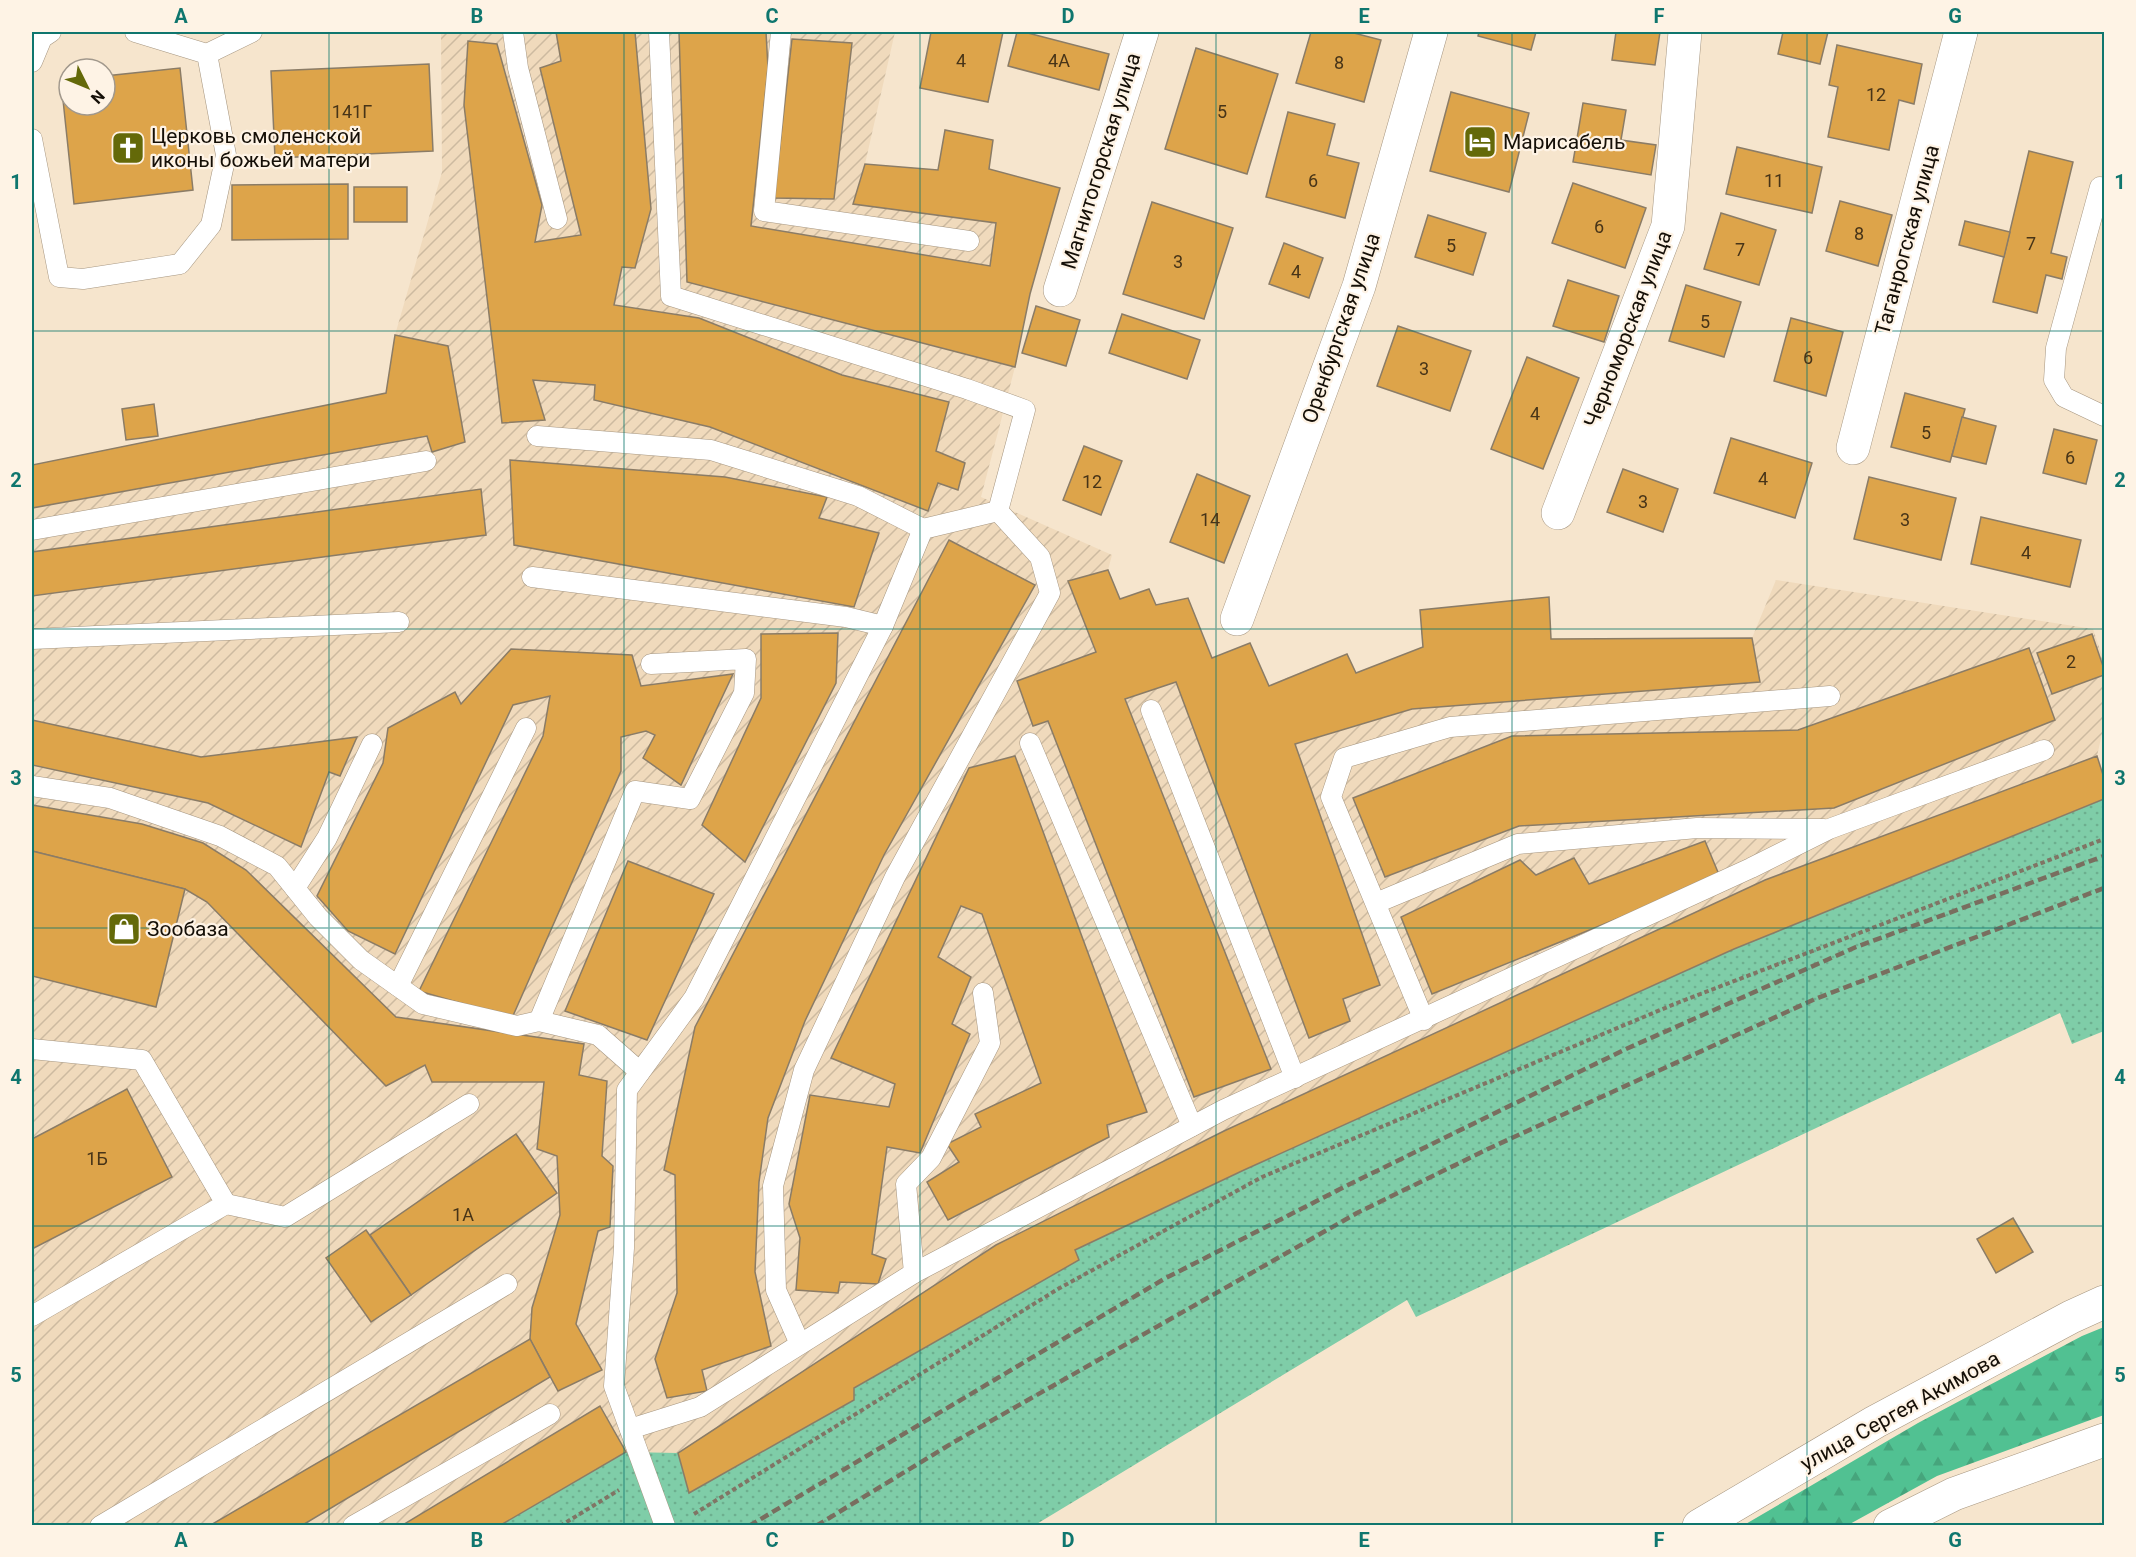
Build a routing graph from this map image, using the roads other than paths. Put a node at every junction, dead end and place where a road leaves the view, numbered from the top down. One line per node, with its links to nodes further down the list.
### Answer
1 (51, 32): 12 (lane)
2 (135, 32): 11 (lane)
3 (252, 32): 11 (lane)
4 (513, 32): 15 (lane)
5 (659, 32): 22 (lane)
6 (781, 32): 16 (lane)
7 (1142, 32): 17 (street, Магнитогорская улица)
8 (1431, 32): 27 (street, Оренбургская улица)
9 (1685, 32): 23 (street, Черноморская улица)
10 (1961, 32): 20 (street, Таганрогская улица)
11 (207, 54): 13 (lane)
12 (32, 62)
13 (32, 139)
14 (2100, 187): 18 (lane)
15 (557, 219)
16 (969, 241)
17 (1060, 290)
18 (2104, 416)
19 (537, 436): 24 (lane)
20 (1853, 448)
21 (426, 461): 25 (lane)
22 (998, 511): 24 (lane); 56 (lane)
23 (1558, 513)
24 (923, 529): 29 (lane)
25 (32, 530)
26 (532, 577): 29 (lane)
27 (1237, 619)
28 (399, 622): 30 (lane)
29 (883, 626): 47 (lane)
30 (32, 639)
31 (651, 664): 45 (lane)
32 (1830, 696): 41 (lane)
33 (1151, 710): 48 (lane)
34 (526, 728): 42 (lane)
35 (1030, 743): 50 (lane)
36 (372, 744): 40 (lane)
37 (2044, 750): 39 (lane)
38 (32, 786): 40 (lane)
39 (1829, 829): 41 (lane); 44 (lane)
40 (295, 888): 42 (lane)
41 (1376, 903): 44 (lane)
42 (398, 986): 45 (lane)
43 (983, 993): 52 (lane)
44 (1424, 1020): 48 (lane)
45 (539, 1022): 47 (lane)
46 (32, 1049): 51 (lane)
47 (640, 1072): 58 (lane)
48 (1295, 1078): 50 (lane)
49 (469, 1104): 51 (lane)
50 (1192, 1126): 52 (lane)
51 (226, 1204): 55 (lane)
52 (914, 1273): 56 (lane)
53 (507, 1284): 61 (lane)
54 (2104, 1302): 64 (street, улица Сергея Акимова)
55 (32, 1316)
56 (800, 1344): 58 (lane)
57 (550, 1414): 62 (lane)
58 (630, 1429): 63 (lane)
59 (2104, 1440): 60 (street)
60 (1904, 1522)
61 (100, 1526)
62 (353, 1526)
63 (665, 1526)
64 (1699, 1526)

